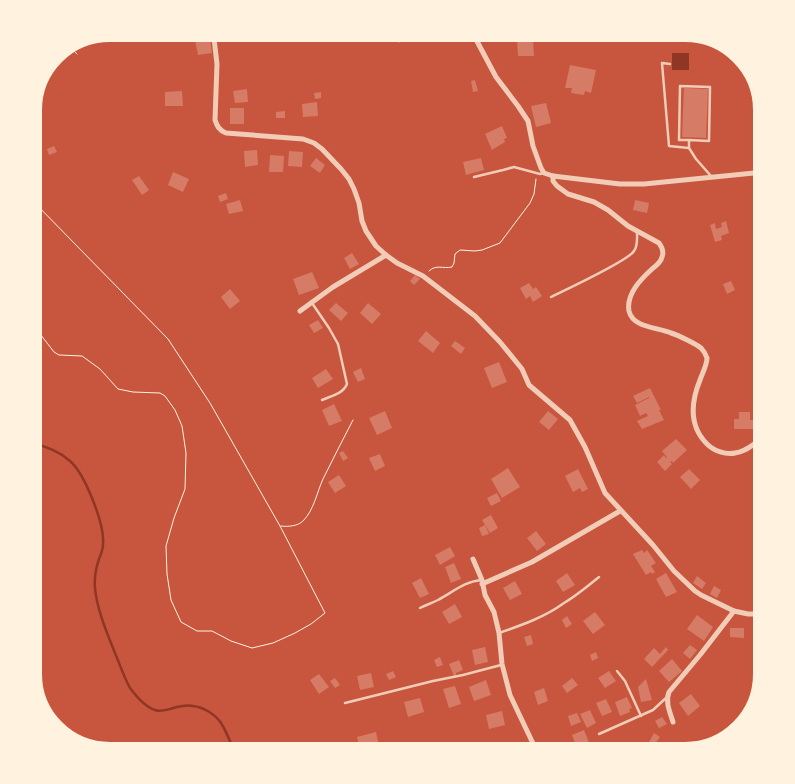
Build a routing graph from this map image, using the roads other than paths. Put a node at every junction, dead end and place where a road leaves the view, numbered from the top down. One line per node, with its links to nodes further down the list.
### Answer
1 (214, 39): 12 (street)
2 (476, 39): 6 (street)
3 (670, 64): 5 (lane)
4 (689, 140): 4 (lane); 5 (lane)
5 (689, 148): 10 (lane)
6 (542, 173): 8 (street); 9 (lane)
7 (756, 173): 10 (street)
8 (553, 176): 10 (street); 11 (street)
9 (474, 177)
10 (713, 178)
11 (637, 232): 13 (lane); 17 (street)
12 (386, 255): 14 (street); 18 (street)
13 (551, 296)
14 (311, 302): 15 (street); 16 (lane)
15 (300, 311)
16 (322, 400)
17 (756, 442)
18 (620, 511): 21 (street); 23 (street)
19 (473, 559): 21 (street)
20 (599, 577): 25 (lane)
21 (482, 582): 22 (lane); 25 (street)
22 (420, 608)
23 (734, 611): 24 (street); 28 (street)
24 (756, 614)
25 (499, 633): 26 (street)
26 (502, 664): 29 (lane); 33 (street)
27 (617, 671): 30 (lane)
28 (666, 698): 30 (lane); 31 (street)
29 (345, 703)
30 (640, 716): 32 (lane)
31 (673, 722)
32 (599, 734)
33 (534, 745)

